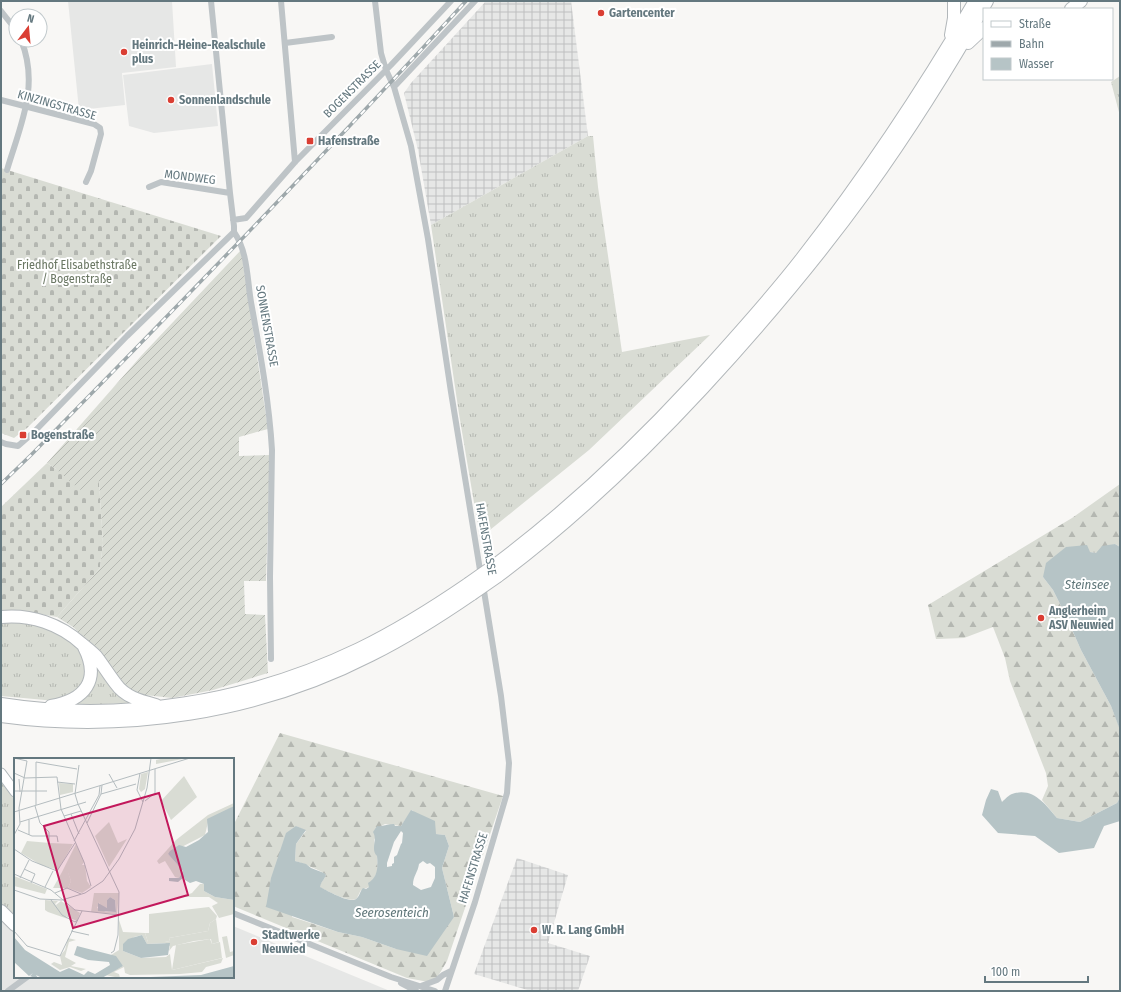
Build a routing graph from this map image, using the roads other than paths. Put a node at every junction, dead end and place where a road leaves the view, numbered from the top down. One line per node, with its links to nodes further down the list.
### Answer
1 (211, 1): 26 (street, SONNENSTRASSE)
2 (281, 1): 15 (street)
3 (375, 1): 18 (street, HAFENSTRASSE)
4 (451, 1): 18 (street, BOGENSTRASSE)
5 (476, 1): 19 (street)
6 (954, 1): 17 (highway)
7 (975, 1): 17 (highway)
8 (987, 1): 17 (highway)
9 (1081, 1): 10 (highway)
10 (1072, 8)
11 (1, 11): 12 (street)
12 (8, 20)
13 (983, 29): 17 (highway)
14 (332, 37): 15 (street)
15 (285, 43): 22 (street)
16 (24, 48): 21 (street)
17 (952, 51): 30 (highway, bridge)
18 (386, 70): 19 (street, HAFENSTRASSE); 22 (street, BOGENSTRASSE)
19 (394, 87): 43 (street, HAFENSTRASSE)
20 (1, 100): 21 (street, KINZINGSTRASSE)
21 (26, 107): 23 (street); 24 (street, KINZINGSTRASSE)
22 (295, 162): 27 (street, BOGENSTRASSE)
23 (7, 170)
24 (86, 182)
25 (149, 187): 26 (street, MONDWEG)
26 (230, 193): 27 (street, SONNENSTRASSE)
27 (233, 220): 28 (street, SONNENSTRASSE)
28 (234, 232): 29 (street); 33 (street, SONNENSTRASSE)
29 (1, 442)
30 (470, 589): 35 (highway); 37 (highway)
31 (1, 617): 32 (highway)
32 (82, 644): 35 (highway); 36 (highway)
33 (270, 659)
34 (1, 704): 36 (highway)
35 (162, 706): 36 (highway)
36 (36, 709)
37 (1, 716)
38 (1, 773): 39 (street)
39 (14, 791)
40 (1, 911): 42 (highway)
41 (234, 913): 44 (street)
42 (14, 924)
43 (451, 971): 46 (street); 50 (street, HAFENSTRASSE)
44 (391, 977): 46 (street); 48 (street)
45 (26, 978): 47 (street)
46 (420, 986): 49 (street)
47 (8, 991)
48 (416, 991)
49 (434, 991)
50 (445, 991)

